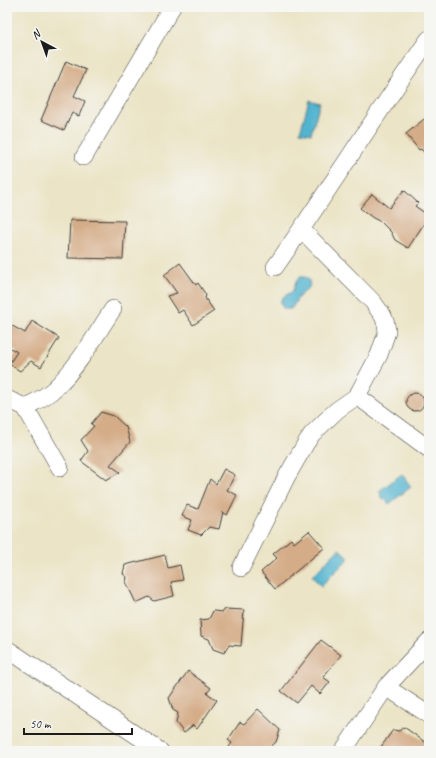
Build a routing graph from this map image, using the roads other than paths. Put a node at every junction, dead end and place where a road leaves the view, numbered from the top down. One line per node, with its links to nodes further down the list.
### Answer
1 (172, 7): 3 (street)
2 (429, 39): 4 (street)
3 (84, 157)
4 (302, 230): 5 (street); 7 (street)
5 (275, 267)
6 (112, 309): 9 (street)
7 (357, 396): 10 (street); 12 (street)
8 (7, 399): 9 (street)
9 (25, 407): 11 (street)
10 (429, 449)
11 (60, 468)
12 (241, 568)
13 (429, 642): 15 (street)
14 (7, 649): 17 (street)
15 (386, 687): 16 (street); 18 (street)
16 (429, 714)
17 (160, 751)
18 (343, 751)

